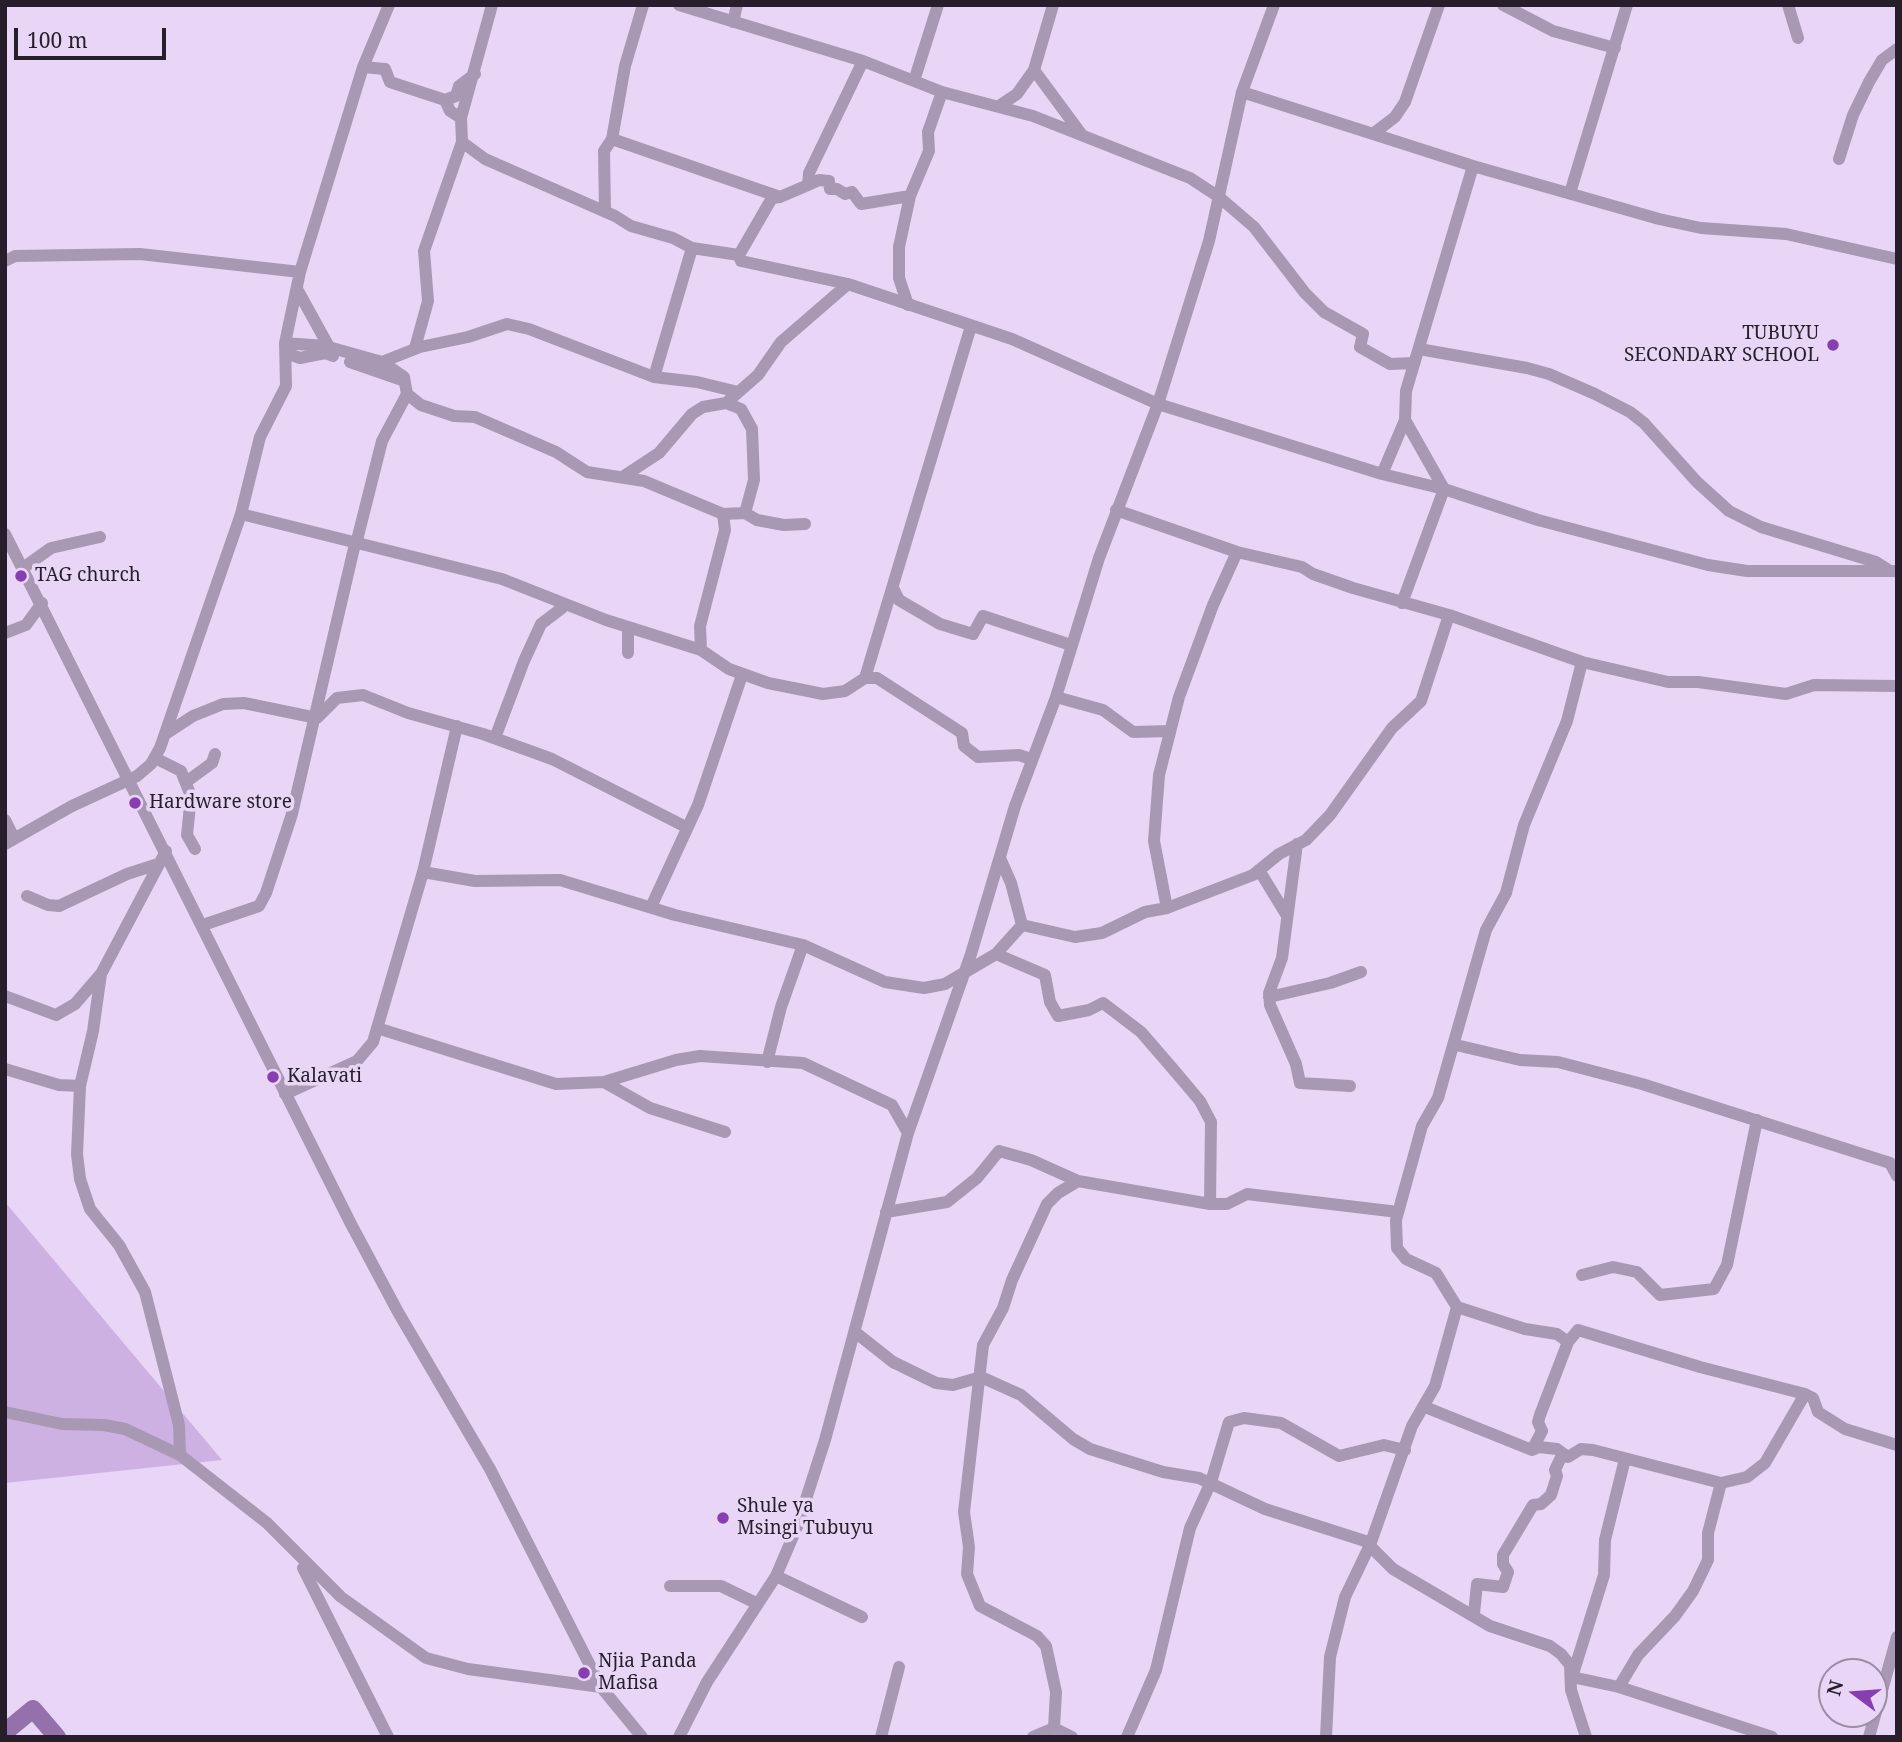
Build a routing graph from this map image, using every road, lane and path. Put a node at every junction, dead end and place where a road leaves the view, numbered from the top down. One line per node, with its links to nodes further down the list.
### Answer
1 (389, 5): 18 (street)
2 (492, 5): 20 (street)
3 (643, 5): 29 (street)
4 (679, 5): 13 (street)
5 (737, 5): 13 (street)
6 (938, 5): 21 (street)
7 (1053, 5): 19 (street)
8 (1274, 5): 23 (street)
9 (1439, 5): 27 (street)
10 (1503, 5): 15 (street)
11 (1627, 5): 15 (street)
12 (1788, 5): 14 (street)
13 (733, 22): 17 (street)
14 (1798, 38)
15 (1615, 48): 34 (street)
16 (1897, 49): 31 (street)
17 (863, 61): 21 (street); 33 (street)
18 (363, 67): 24 (street); 43 (street)
19 (1034, 70): 25 (street); 28 (street)
20 (475, 74): 24 (street); 26 (street)
21 (914, 81): 22 (street)
22 (942, 92): 25 (street); 36 (street)
23 (1242, 92): 27 (street); 37 (street)
24 (445, 100): 26 (street)
25 (999, 106): 28 (street)
26 (460, 118): 30 (street)
27 (1374, 134): 32 (street)
28 (1083, 136): 37 (street)
29 (612, 139): 35 (street); 38 (street)
30 (462, 142): 38 (street); 50 (street)
31 (1839, 159)
32 (1473, 166): 34 (street); 51 (street)
33 (808, 185): 35 (street); 36 (street)
34 (1570, 193): 41 (street)
35 (780, 197): 40 (street)
36 (910, 197): 46 (street)
37 (1219, 197): 53 (street); 58 (street)
38 (605, 212): 39 (street)
39 (692, 248): 40 (street); 54 (street)
40 (738, 255): 44 (street)
41 (1897, 259)
42 (5, 261): 43 (street)
43 (300, 272): 45 (street)
44 (848, 284): 46 (street); 56 (street)
45 (297, 289): 48 (street); 49 (street)
46 (908, 305): 47 (street)
47 (971, 326): 58 (street); 74 (street)
48 (329, 347): 49 (street); 52 (street)
49 (285, 348): 55 (street); 65 (street)
50 (415, 348): 52 (street); 54 (street)
51 (1419, 349): 53 (street); 73 (street)
52 (382, 362): 55 (street)
53 (1414, 363): 59 (street)
54 (654, 377): 56 (street)
55 (406, 388): 61 (street); 70 (street)
56 (738, 392): 57 (street)
57 (726, 403): 61 (street); 64 (street)
58 (1158, 404): 60 (street); 63 (street)
59 (1405, 421): 60 (street); 62 (street)
60 (1382, 474): 62 (street)
61 (624, 476): 66 (street)
62 (1444, 489): 73 (street); 76 (street)
63 (1116, 510): 71 (street); 81 (street)
64 (745, 513): 66 (street); 67 (street)
65 (241, 514): 70 (street); 92 (street)
66 (723, 514): 82 (street)
67 (805, 524)
68 (5, 534): 72 (street)
69 (100, 537): 72 (street)
70 (355, 546): 79 (street); 89 (street)
71 (1237, 552): 76 (street); 91 (street)
72 (23, 568): 75 (street)
73 (1894, 571)
74 (893, 588): 81 (street); 86 (street)
75 (42, 603): 80 (street); 97 (street)
76 (1402, 603): 78 (street)
77 (562, 608): 93 (street)
78 (1449, 615): 84 (street); 102 (street)
79 (628, 627): 82 (street); 83 (street)
80 (5, 633)
81 (1071, 645): 88 (street)
82 (701, 650): 85 (street)
83 (628, 653)
84 (1582, 662): 87 (street); 123 (street)
85 (742, 675): 86 (street); 100 (street)
86 (865, 678): 96 (street)
87 (1897, 686)
88 (1056, 697): 91 (street); 96 (street)
89 (313, 718): 90 (street); 92 (street); 113 (street)
90 (457, 726): 93 (street); 108 (street)
91 (1169, 731): 111 (street)
92 (166, 733): 95 (street)
93 (495, 738): 100 (street)
94 (215, 754): 98 (street)
95 (155, 758): 97 (street); 98 (street)
96 (1031, 759): 105 (street)
97 (130, 780): 101 (street); 104 (street)
98 (186, 782): 103 (street)
99 (5, 820): 101 (street)
100 (686, 827): 110 (street)
101 (10, 841)
102 (1297, 844): 107 (street); 112 (street)
103 (195, 849)
104 (166, 851): 106 (street); 113 (street)
105 (1000, 858): 114 (street); 119 (street)
106 (158, 864): 109 (street); 118 (street)
107 (1258, 870): 111 (street); 112 (street)
108 (423, 872): 110 (street); 122 (street)
109 (27, 896)
110 (651, 907): 115 (street)
111 (1167, 908): 114 (street)
112 (1287, 916): 121 (street)
113 (203, 925): 129 (street)
114 (1022, 925): 116 (street)
115 (803, 945): 119 (street); 124 (street)
116 (996, 954): 119 (street); 135 (street)
117 (1361, 972): 121 (street)
118 (100, 974): 120 (street); 127 (street)
119 (963, 976): 132 (street)
120 (5, 996)
121 (1269, 997): 128 (street)
122 (377, 1028): 126 (street); 129 (street)
123 (1456, 1045): 130 (street); 137 (street)
124 (767, 1062): 126 (street); 132 (street)
125 (5, 1069): 127 (street)
126 (604, 1083): 131 (street)
127 (80, 1086): 149 (street)
128 (1350, 1086)
129 (285, 1094): 164 (street)
130 (1756, 1120): 133 (street); 138 (street)
131 (725, 1132)
132 (908, 1133): 136 (street)
133 (1897, 1176)
134 (1078, 1181): 135 (street); 136 (street); 142 (street)
135 (1210, 1203): 137 (street)
136 (886, 1212): 140 (street)
137 (1398, 1212): 139 (street)
138 (1582, 1275)
139 (1457, 1307): 141 (street); 144 (street)
140 (855, 1332): 142 (street); 156 (street)
141 (1568, 1342): 143 (street); 148 (street)
142 (981, 1377): 152 (street); 166 (street)
143 (1805, 1394): 146 (street); 153 (street)
144 (1425, 1406): 147 (street); 148 (street)
145 (5, 1412): 149 (street)
146 (1897, 1445)
147 (1405, 1450): 152 (street); 154 (street)
148 (1532, 1450): 150 (street)
149 (180, 1455): 155 (street)
150 (1562, 1455): 151 (street); 159 (street)
151 (1625, 1459): 153 (street); 163 (street)
152 (1211, 1482): 154 (street); 173 (street)
153 (1721, 1482): 165 (street)
154 (1370, 1545): 159 (street); 174 (street)
155 (290, 1549): 164 (street); 169 (street)
156 (776, 1576): 158 (street); 160 (street)
157 (670, 1586): 158 (street)
158 (758, 1604): 167 (street)
159 (1474, 1614): 163 (street)
160 (862, 1617)
161 (1897, 1637): 177 (street)
162 (899, 1667): 170 (street)
163 (1572, 1677): 165 (street); 175 (street)
164 (601, 1687): 168 (street)
165 (1619, 1687): 176 (street)
166 (1054, 1728): 171 (street); 172 (street)
167 (684, 1735)
168 (641, 1736)
169 (388, 1737)
170 (881, 1737)
171 (1032, 1737)
172 (1072, 1737)
173 (1126, 1737)
174 (1326, 1737)
175 (1586, 1737)
176 (1772, 1737)
177 (1869, 1737)

